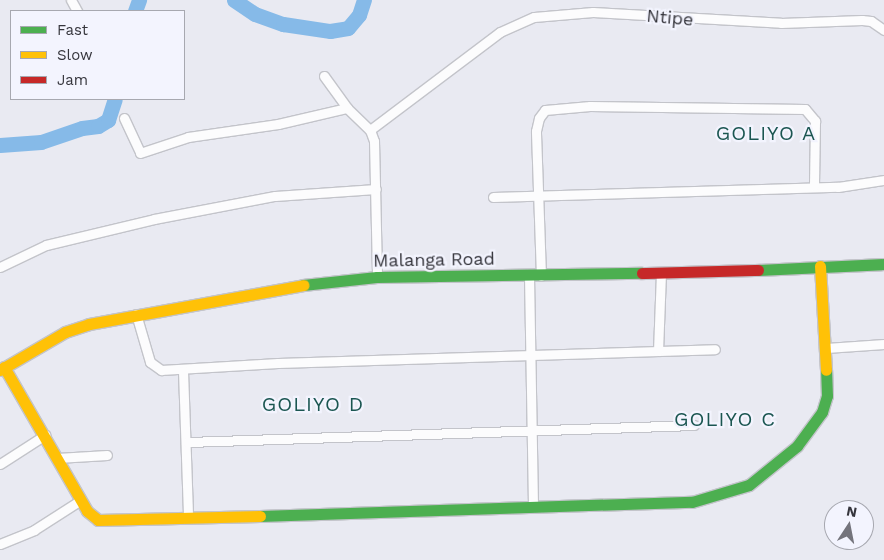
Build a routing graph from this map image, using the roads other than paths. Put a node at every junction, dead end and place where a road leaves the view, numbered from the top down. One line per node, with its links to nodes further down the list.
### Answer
1 (884, 30): 5 (street, Ntipe)
2 (324, 76): 3 (street)
3 (347, 108): 4 (street); 5 (street)
4 (124, 118)
5 (370, 130): 8 (street)
6 (884, 180): 7 (street)
7 (814, 186): 9 (street); 9 (street)
8 (376, 189): 13 (street); 17 (street)
9 (539, 196): 10 (street); 16 (street)
10 (493, 197)
11 (884, 264): 12 (street, Malanga Road)
12 (820, 266): 14 (street, Malanga Road); 20 (street)
13 (0, 267)
14 (661, 273): 16 (street, Malanga Road); 22 (street)
15 (529, 276): 16 (street, Malanga Road); 17 (street, Malanga Road); 23 (street)
16 (541, 276)
17 (377, 277): 18 (street, Malanga Road)
18 (136, 314): 24 (street, Malanga Road); 25 (street)
19 (884, 344): 20 (street)
20 (826, 348): 34 (street)
21 (715, 349): 22 (street)
22 (658, 350): 23 (street)
23 (530, 355): 25 (street); 27 (street)
24 (2, 368): 28 (street)
25 (183, 371): 29 (street)
26 (694, 425): 27 (street)
27 (532, 431): 29 (street); 34 (street)
28 (45, 435): 31 (street); 32 (street)
29 (188, 442): 35 (street)
30 (107, 455): 31 (street)
31 (56, 458): 33 (street)
32 (0, 464)
33 (81, 500): 35 (street); 36 (street)
34 (534, 506): 35 (street)
35 (188, 517)
36 (0, 544)

